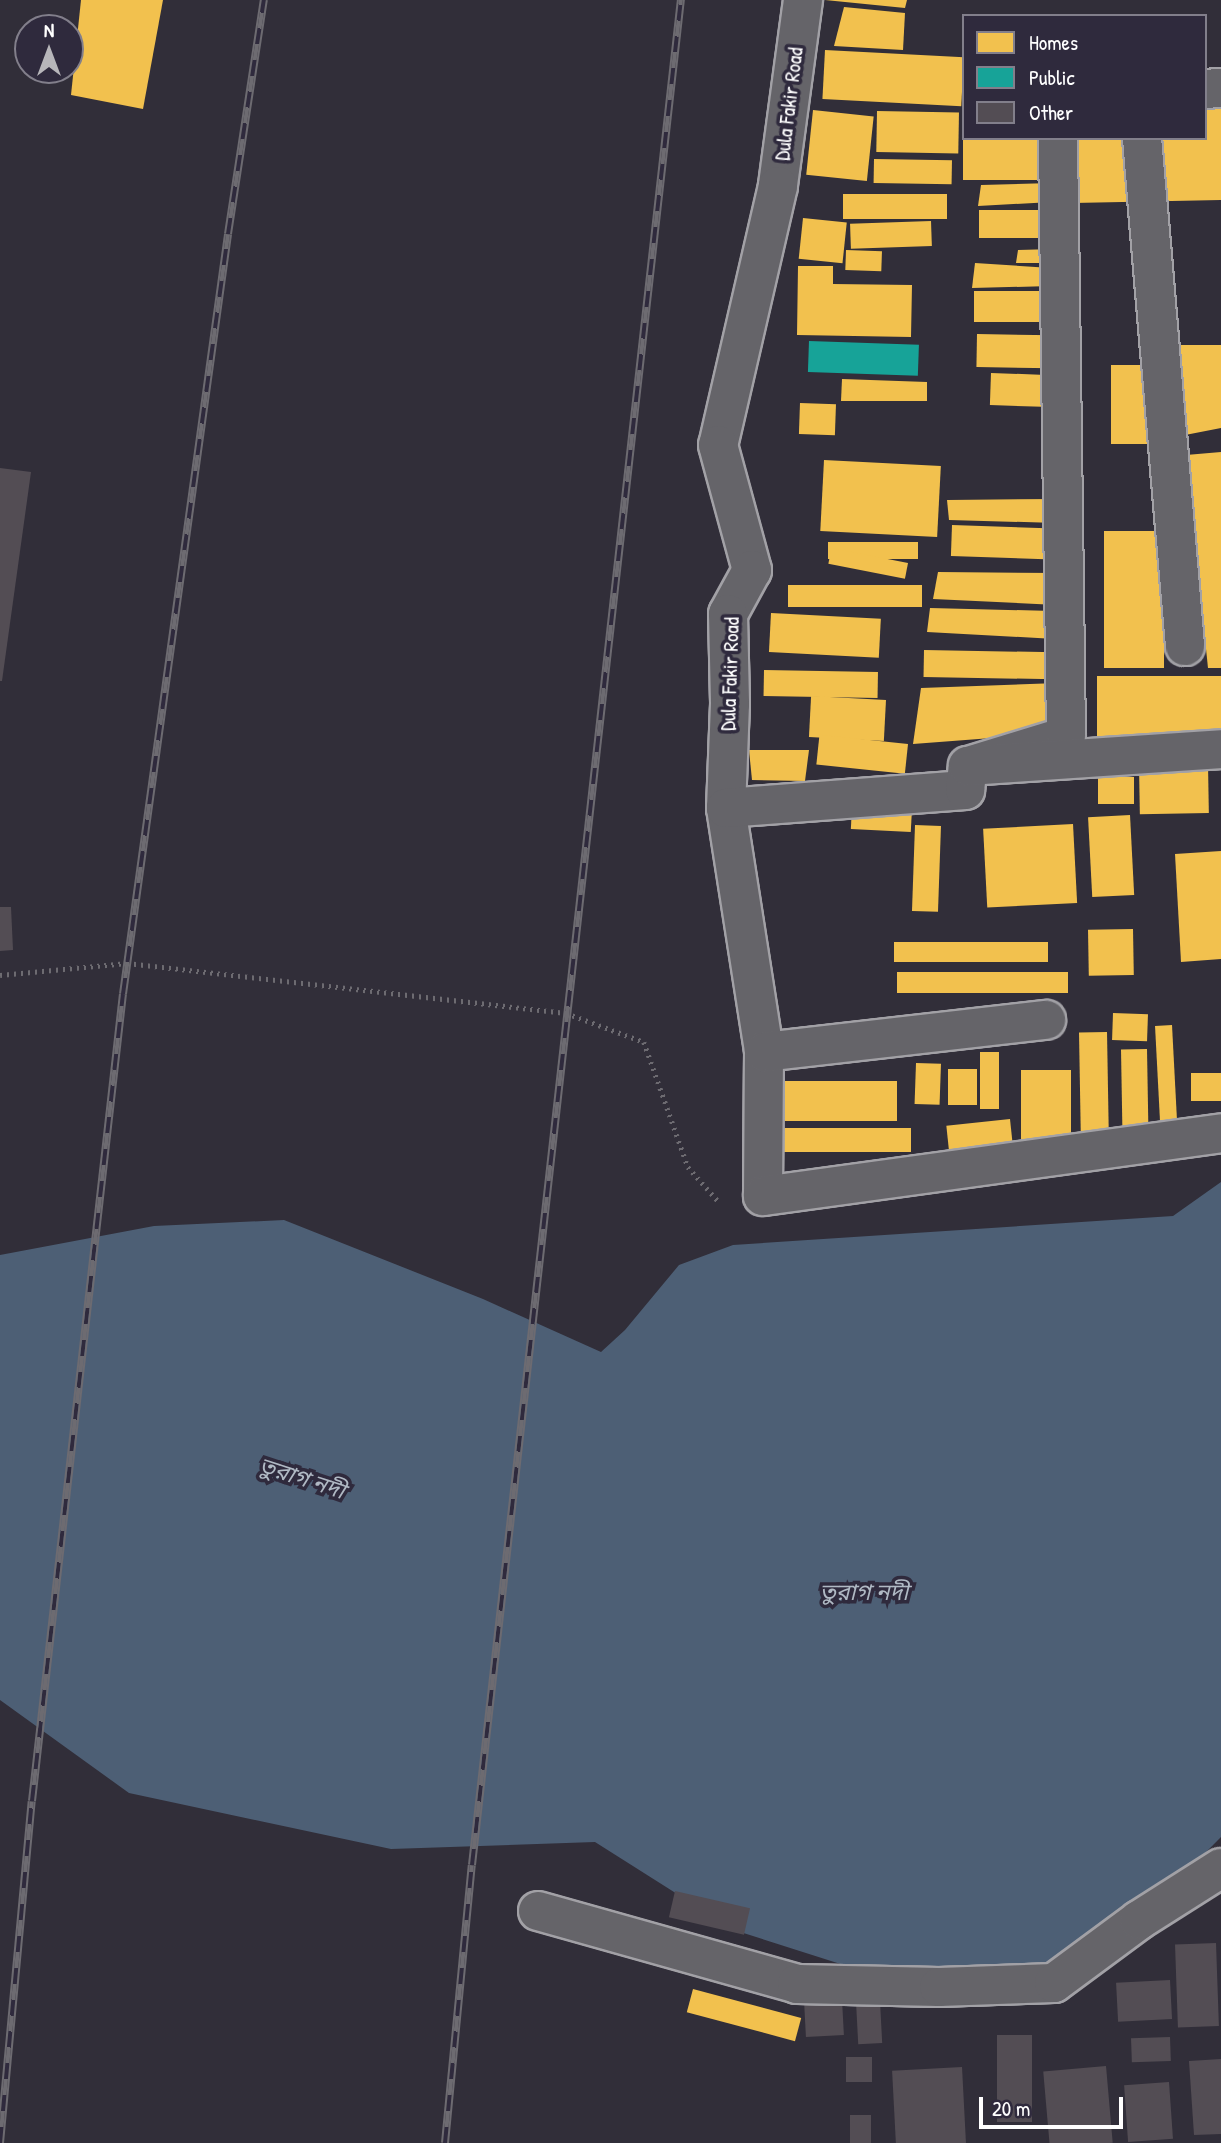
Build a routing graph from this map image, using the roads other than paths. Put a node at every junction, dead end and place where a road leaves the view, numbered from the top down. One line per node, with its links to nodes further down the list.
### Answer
1 (803, 0): 7 (street, Dula Fakir Road)
2 (1058, 140): 6 (street)
3 (1142, 140): 4 (street)
4 (1185, 646)
5 (1221, 749): 6 (street)
6 (968, 766): 7 (street)
7 (726, 808): 9 (street, Dula Fakir Road)
8 (1045, 1020): 9 (street)
9 (764, 1052): 10 (street, Dula Fakir Road)
10 (1221, 1133)
11 (1221, 1868): 12 (street)
12 (538, 1911)

